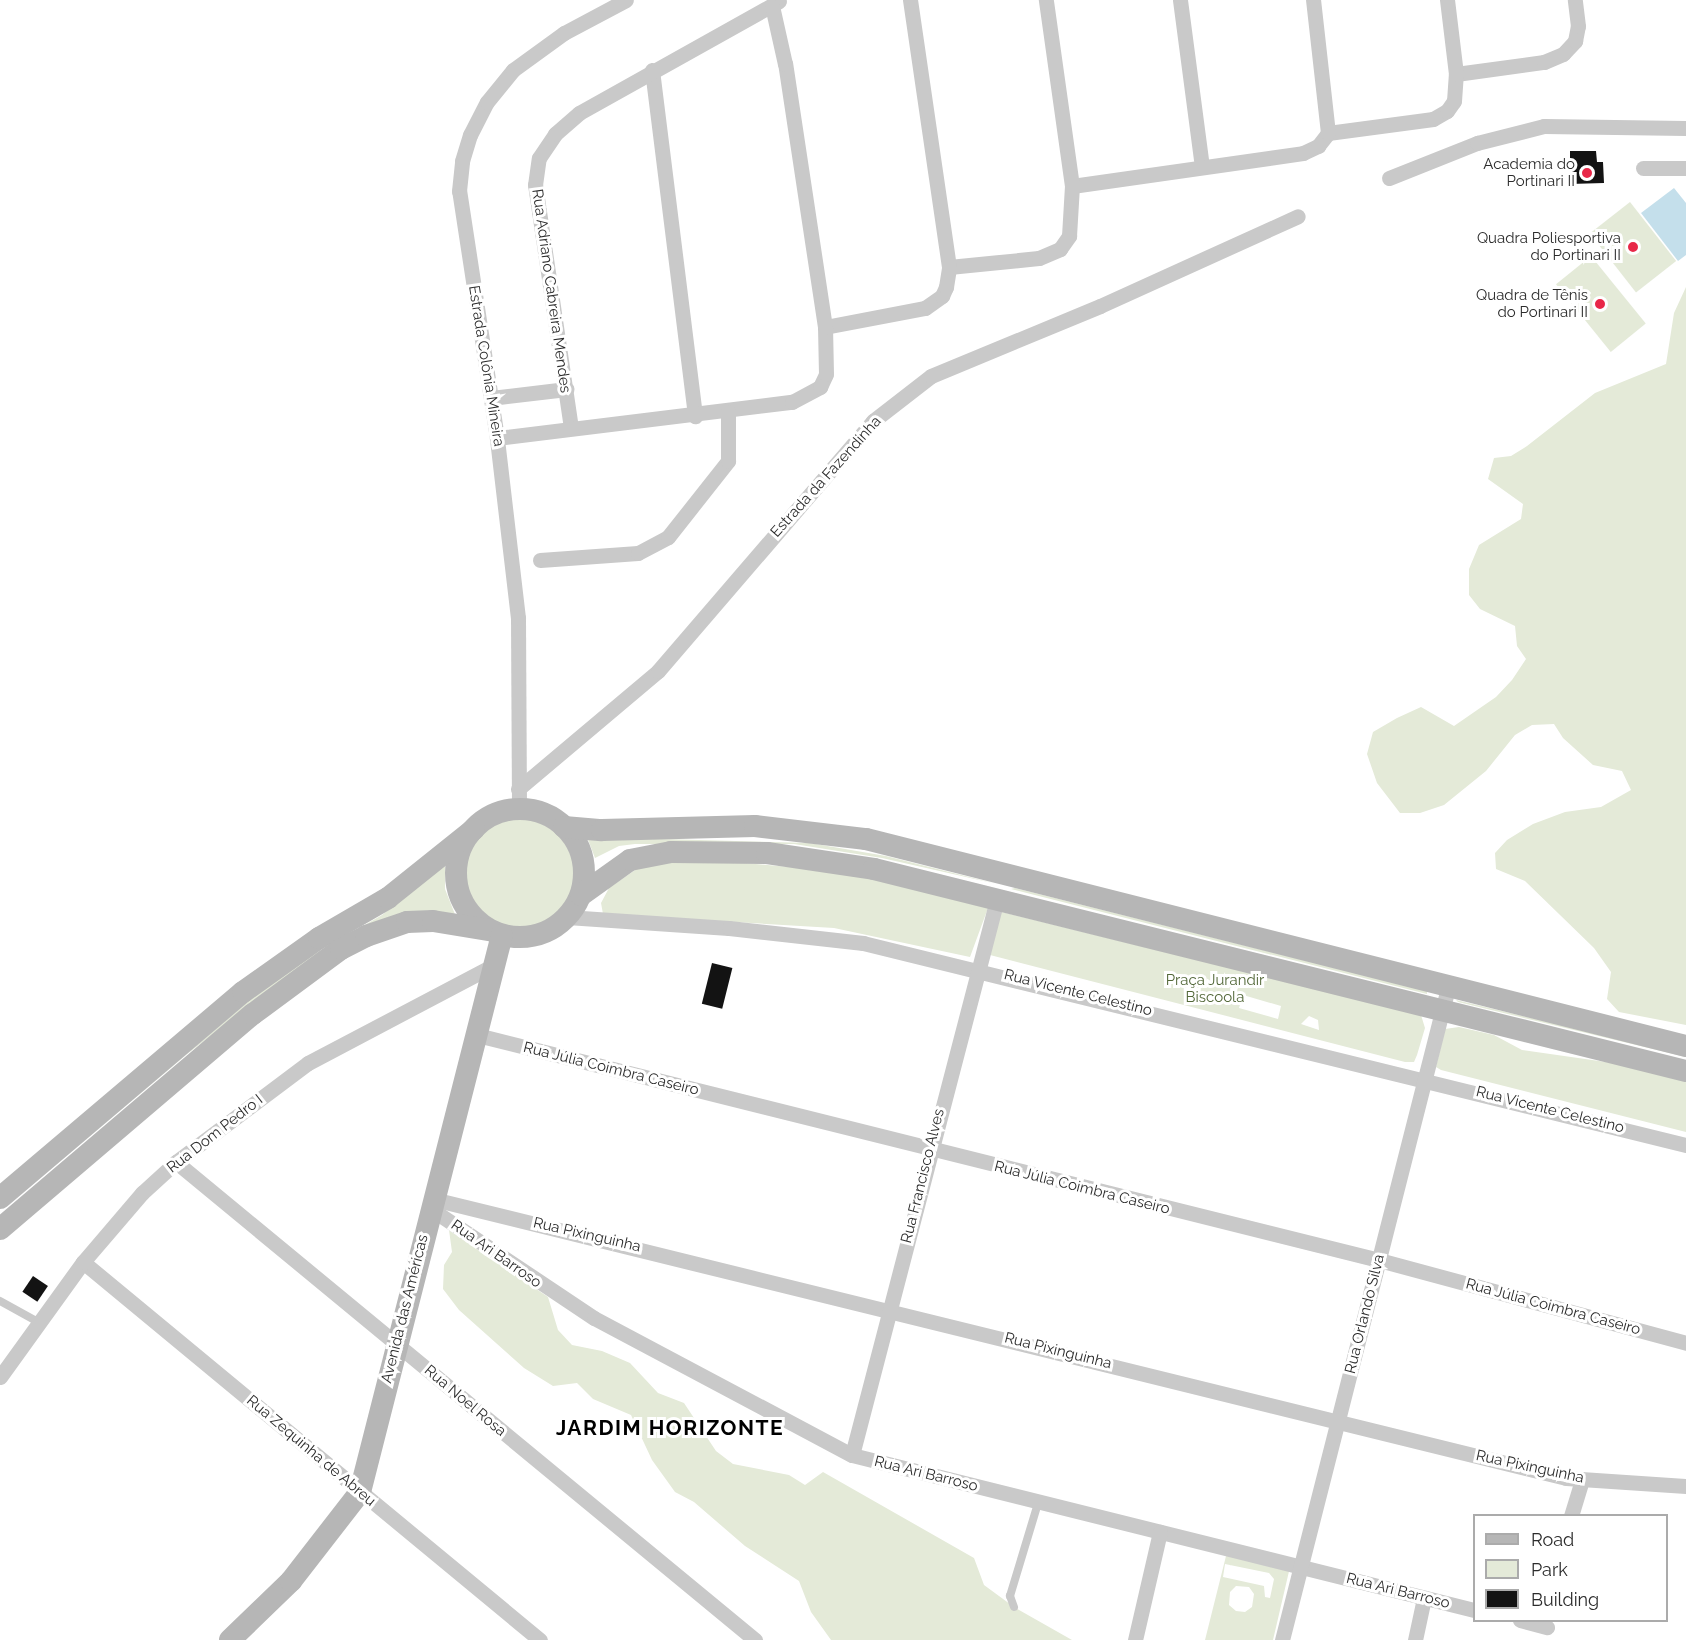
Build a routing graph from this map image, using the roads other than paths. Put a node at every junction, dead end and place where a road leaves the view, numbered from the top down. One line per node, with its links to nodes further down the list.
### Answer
1 (626, 0): 22 (street, Estrada Colônia Mineira)
2 (910, 0): 19 (street)
3 (1046, 0): 17 (street)
4 (1180, 0): 13 (street)
5 (1313, 0): 12 (street)
6 (1447, 0): 10 (street)
7 (1575, 0): 10 (street)
8 (776, 3): 9 (street, Rua Adriano Cabreira Mendes); 20 (street)
9 (652, 70): 21 (street, Rua Adriano Cabreira Mendes); 24 (street)
10 (1456, 74): 12 (street)
11 (1686, 128): 16 (street)
12 (1328, 133): 13 (street)
13 (1202, 166): 17 (street)
14 (1643, 168): 15 (street)
15 (1686, 168)
16 (1389, 178)
17 (1072, 186): 19 (street)
18 (1298, 216): 28 (street, Estrada da Fazendinha)
19 (949, 267): 20 (street)
20 (825, 327): 23 (street)
21 (566, 389): 22 (street); 25 (street, Rua Adriano Cabreira Mendes)
22 (491, 398): 26 (street, Estrada Colônia Mineira)
23 (728, 412): 24 (street); 27 (street)
24 (695, 416): 25 (street)
25 (572, 428): 26 (street)
26 (497, 438): 28 (street, Estrada Colônia Mineira)
27 (540, 560)
28 (518, 799): 29 (main road); 30 (main road)
29 (564, 826): 31 (main road); 37 (main road)
30 (474, 829): 34 (main road); 45 (main road)
31 (581, 895): 32 (main road); 33 (main road)
32 (997, 898): 36 (street, Rua Francisco Alves); 37 (main road)
33 (567, 917): 34 (main road); 36 (street, Rua Vicente Celestino)
34 (496, 932): 35 (main road, Avenida das Américas); 47 (main road)
35 (494, 965): 38 (main road, Avenida das Américas); 44 (street, Rua Dom Pedro I)
36 (977, 968): 41 (street, Rua Vicente Celestino); 43 (street, Rua Francisco Alves)
37 (1445, 998): 39 (main road); 40 (main road); 41 (street, Rua Orlando Silva)
38 (477, 1035): 43 (street, Rua Júlia Coimbra Caseiro); 46 (main road, Avenida das Américas)
39 (1686, 1046)
40 (1686, 1071)
41 (1426, 1078): 42 (street, Rua Vicente Celestino); 48 (street, Rua Orlando Silva)
42 (1686, 1145)
43 (930, 1150): 48 (street, Rua Júlia Coimbra Caseiro); 51 (street, Rua Francisco Alves)
44 (176, 1162): 49 (street, Rua Dom Pedro I); 54 (street, Rua Noel Rosa)
45 (0, 1198)
46 (432, 1204): 51 (street, Rua Pixinguinha); 54 (main road, Avenida das Américas); 57 (street, Rua Ari Barroso)
47 (0, 1229)
48 (1379, 1260): 53 (street, Rua Júlia Coimbra Caseiro); 56 (street, Rua Orlando Silva)
49 (82, 1262): 52 (street, Rua Dom Pedro I); 60 (street, Rua Zequinha de Abreu)
50 (0, 1301): 52 (lane)
51 (890, 1309): 56 (street, Rua Pixinguinha); 57 (street, Rua Francisco Alves)
52 (38, 1322): 55 (street, Rua Dom Pedro I)
53 (1686, 1343)
54 (396, 1344): 60 (main road, Avenida das Américas); 72 (street, Rua Noel Rosa)
55 (0, 1377)
56 (1338, 1420): 58 (street, Rua Pixinguinha); 64 (street, Rua Orlando Silva)
57 (852, 1455): 61 (street, Rua Ari Barroso)
58 (1582, 1480): 59 (street, Rua Pixinguinha); 62 (street)
59 (1686, 1486)
60 (360, 1492): 70 (main road, Avenida das Américas); 71 (street, Rua Zequinha de Abreu)
61 (1038, 1503): 63 (street, Rua Ari Barroso); 66 (lane)
62 (1571, 1514)
63 (1160, 1532): 64 (street, Rua Ari Barroso); 73 (street)
64 (1299, 1566): 65 (street, Rua Ari Barroso); 74 (street, Rua Orlando Silva)
65 (1425, 1598): 67 (street, Rua Ari Barroso); 75 (street)
66 (1014, 1607)
67 (1473, 1610)
68 (1526, 1622): 69 (street)
69 (1546, 1629)
70 (230, 1640)
71 (540, 1640)
72 (755, 1640)
73 (1135, 1640)
74 (1282, 1640)
75 (1415, 1640)

